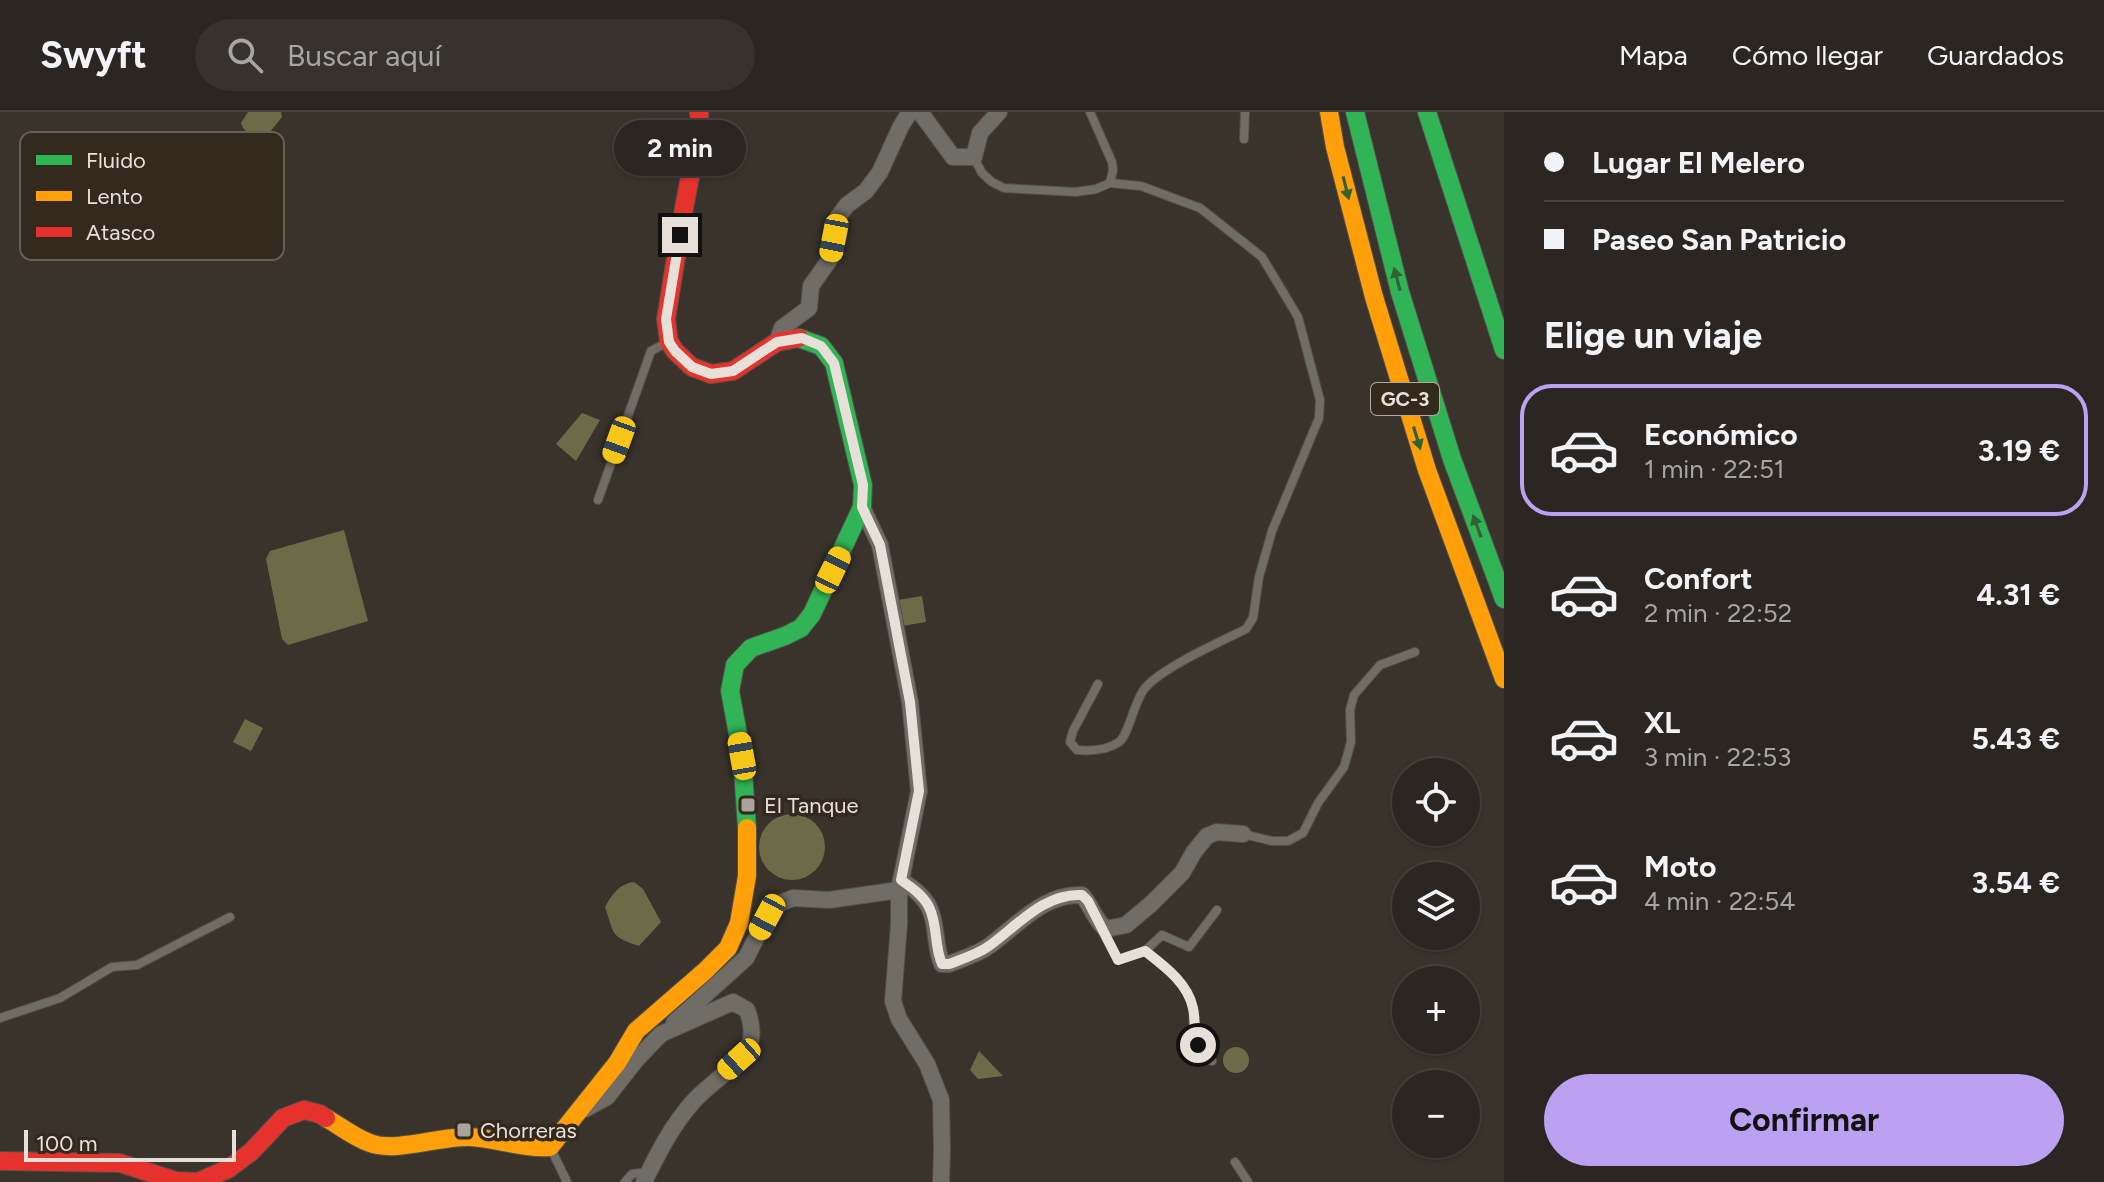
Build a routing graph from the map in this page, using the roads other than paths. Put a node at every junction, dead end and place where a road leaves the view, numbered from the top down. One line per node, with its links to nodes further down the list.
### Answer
1 (699, 112): 13 (main road)
2 (910, 112): 14 (street)
3 (920, 112): 11 (street)
4 (999, 112): 11 (street)
5 (1090, 112): 12 (lane)
6 (1245, 112): 10 (lane)
7 (1329, 112): 20 (main road, GC-3, one-way to 20)
8 (1355, 112): 18 (main road, GC-3, one-way to 8)
9 (1427, 112): 15 (main road)
10 (1244, 139)
11 (974, 157): 12 (lane)
12 (1110, 183): 21 (lane)
13 (669, 342): 14 (main road); 16 (lane)
14 (777, 342): 17 (main road)
15 (1504, 350)
16 (598, 500)
17 (862, 507): 23 (street); 31 (main road)
18 (1504, 599)
19 (1415, 652): 22 (lane)
20 (1504, 679)
21 (1098, 684)
22 (1243, 834): 26 (street)
23 (900, 885): 26 (street); 29 (street); 38 (street)
24 (1217, 910): 27 (lane)
25 (230, 917): 28 (lane)
26 (1098, 923): 27 (lane)
27 (1145, 951): 30 (lane)
28 (0, 1018)
29 (661, 1034): 31 (street); 35 (street)
30 (1212, 1061)
31 (578, 1113): 32 (main road)
32 (550, 1147): 33 (main road); 36 (lane)
33 (0, 1161)
34 (1235, 1162): 39 (lane)
35 (646, 1177): 37 (lane)
36 (567, 1182)
37 (625, 1182)
38 (941, 1182)
39 (1248, 1182)

